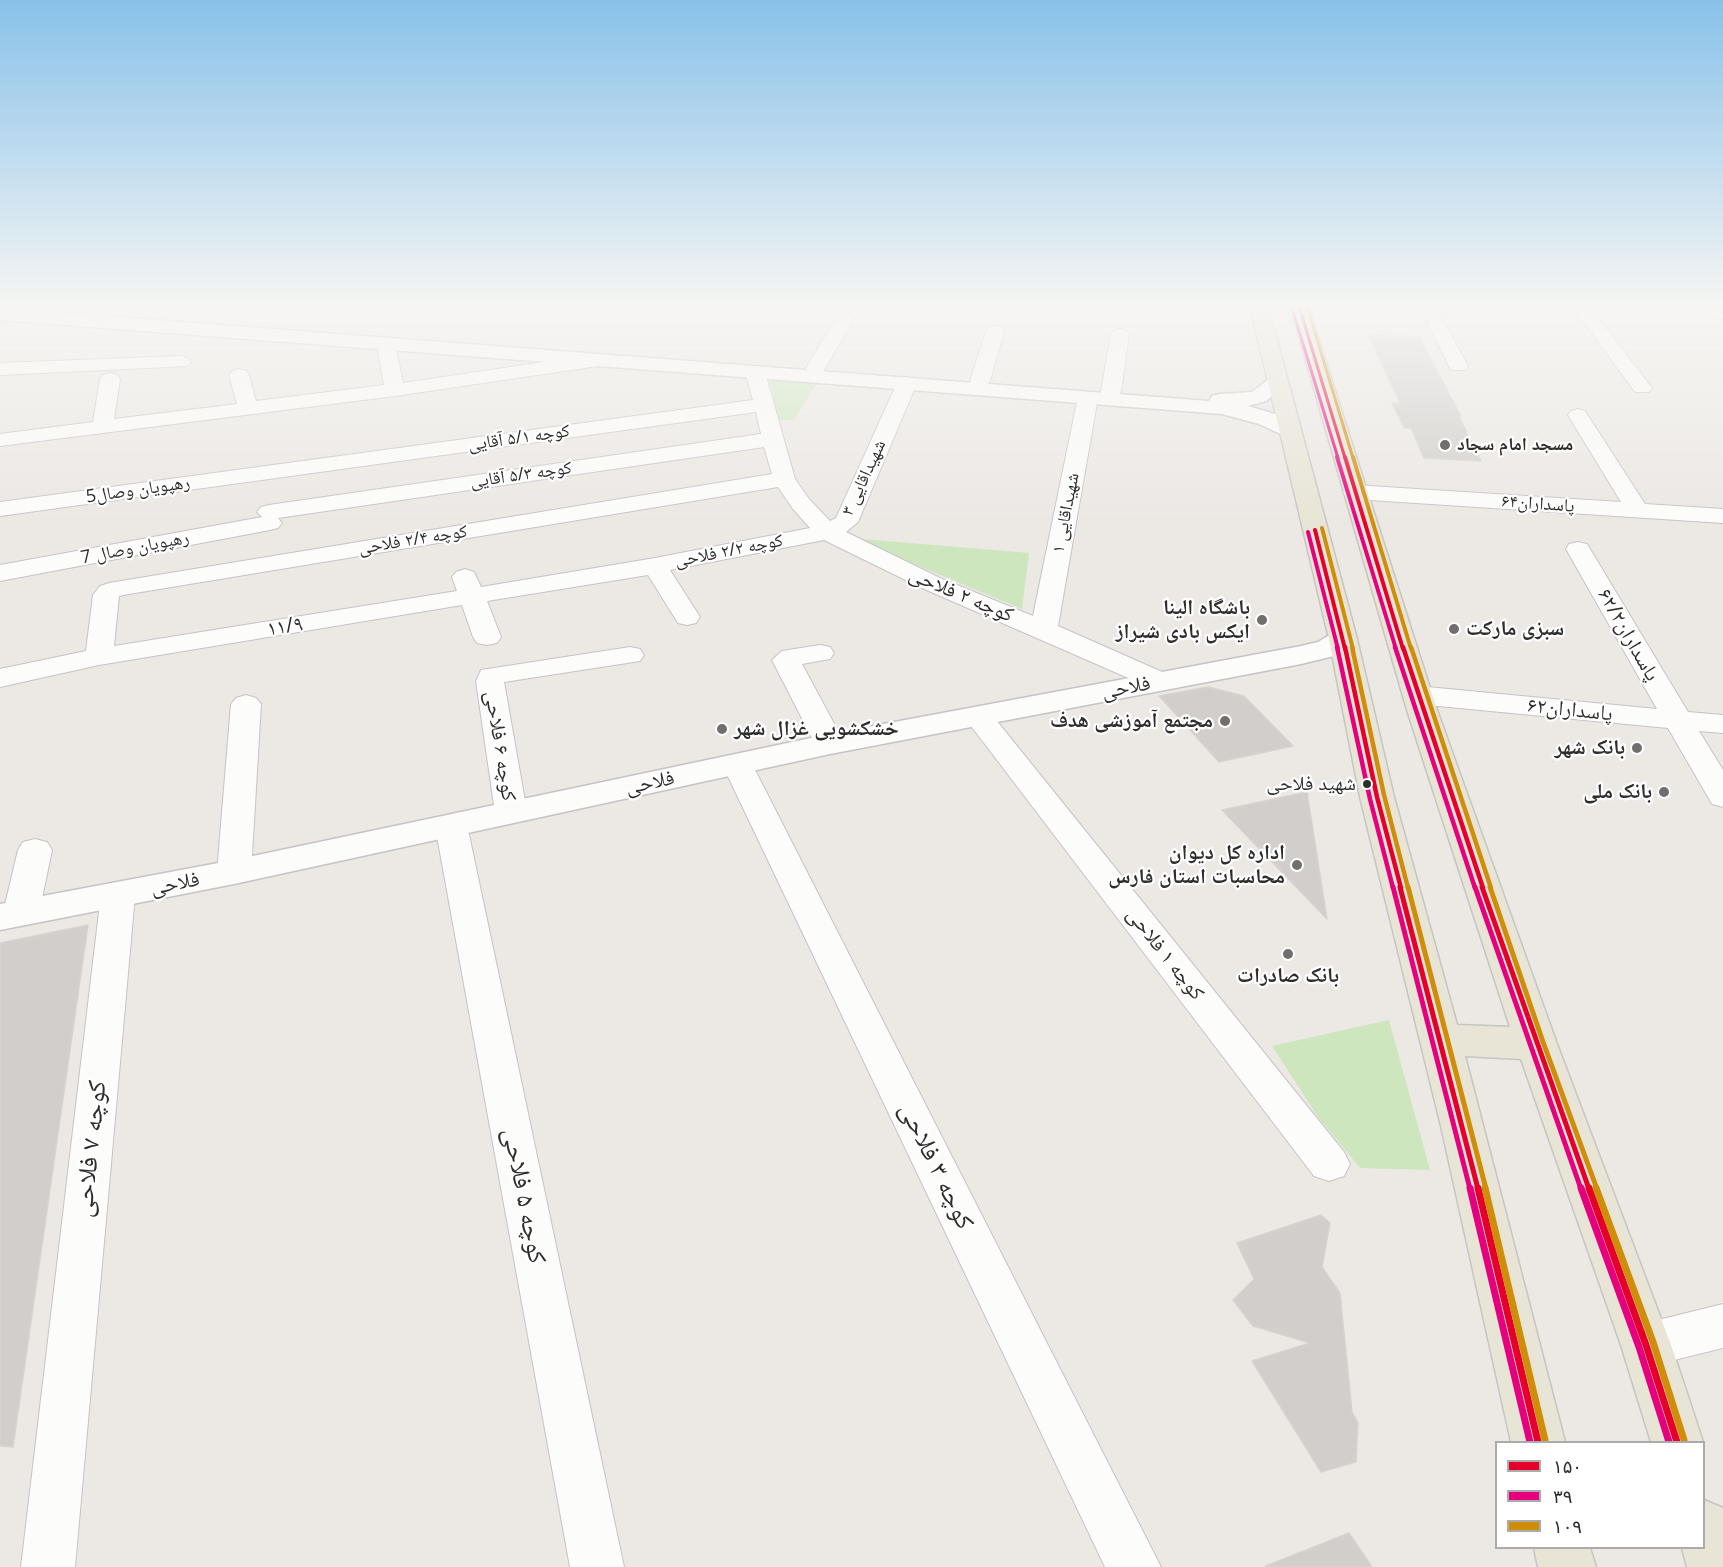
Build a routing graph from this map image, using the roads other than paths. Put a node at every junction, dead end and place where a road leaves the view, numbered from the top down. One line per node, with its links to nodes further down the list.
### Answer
1 (110, 379): 21 (street)
2 (240, 379): 19 (street)
3 (393, 379): 15 (street)
4 (468, 379): 15 (street)
5 (757, 379): 17 (street, کوچه ۲ فلاحی)
6 (853, 379): 13 (main road)
7 (956, 379): 11 (main road)
8 (1108, 379): 16 (street, ۱ شهیداقایی)
9 (1321, 379): 27 (main road)
10 (1636, 379): 14 (street)
11 (980, 381): 16 (main road)
12 (1277, 382): 18 (main road); 22 (main road)
13 (907, 383): 16 (main road); 32 (street, ۳ شهیداقایی)
14 (1642, 387)
15 (395, 390): 19 (street)
16 (1103, 396): 18 (main road); 38 (street, ۱ شهیداقایی)
17 (763, 405): 23 (street, کوچه ۲ فلاحی); 25 (street, کوچه ۵/۱ آقایی)
18 (1235, 406): 22 (main road)
19 (248, 408): 21 (street)
20 (1578, 415): 29 (street)
21 (103, 426): 24 (street)
22 (1289, 431): 40 (main road)
23 (773, 439): 26 (street, کوچه ۲ فلاحی); 31 (street, کوچه ۵/۳ آقایی)
24 (0, 440)
25 (276, 472): 28 (street, رهپویان وصال5)
26 (784, 479): 32 (street, کوچه ۲ فلاحی); 44 (street, کوچه ۲/۴ فلاحی)
27 (1354, 492): 29 (street, پاسداران۶۴); 48 (main road)
28 (0, 509)
29 (1637, 510): 30 (street, پاسداران۶۴)
30 (1723, 516)
31 (269, 517): 35 (street, 7 رهپویان وصال)
32 (827, 532): 34 (street, کوچه ۲/۲ فلاحی); 38 (street, کوچه ۲ فلاحی)
33 (1578, 549): 51 (street, پاسداران۶۲/۲)
34 (640, 561): 36 (street, ۱۱/۹); 37 (street, کوچه ۲/۲ فلاحی)
35 (0, 573)
36 (467, 586): 39 (street); 44 (street, ۱۱/۹)
37 (687, 617)
38 (1044, 630): 46 (street, کوچه ۲ فلاحی)
39 (487, 637)
40 (1343, 639): 43 (main road, فلاحی); 47 (main road)
41 (820, 653): 53 (street)
42 (630, 655): 56 (street, کوچه ۶ فلاحی)
43 (1301, 656): 46 (main road, فلاحی); 47 (main road, فلاحی)
44 (99, 657): 45 (street, ۱۱/۹)
45 (0, 678)
46 (1159, 681): 50 (main road, فلاحی)
47 (1351, 681): 62 (main road)
48 (1417, 695): 51 (street, پاسداران۶۲); 63 (main road)
49 (246, 704): 59 (street)
50 (978, 716): 53 (main road, فلاحی); 64 (street, کوچه ۱ فلاحی)
51 (1678, 721): 52 (street, پاسداران۶۲); 55 (street, پاسداران۶۲/۲)
52 (1723, 724)
53 (830, 744): 54 (main road, فلاحی)
54 (737, 764): 56 (main road, فلاحی); 72 (street, کوچه ۳ فلاحی)
55 (1723, 797)
56 (511, 812): 57 (main road, فلاحی)
57 (452, 825): 59 (main road, فلاحی); 71 (street, کوچه ۵ فلاحی)
58 (35, 850): 61 (street)
59 (234, 872): 60 (main road, فلاحی)
60 (118, 895): 61 (main road, فلاحی); 70 (street, کوچه ۷ فلاحی)
61 (11, 915)
62 (1441, 1040): 63 (main road); 67 (main road)
63 (1536, 1044): 66 (main road)
64 (1329, 1164)
65 (1723, 1326): 66 (street)
66 (1646, 1345): 68 (main road)
67 (1538, 1441)
68 (1676, 1441)
69 (1562, 1549): 73 (main road)
70 (48, 1567)
71 (597, 1567)
72 (1134, 1567)
73 (1567, 1567)

